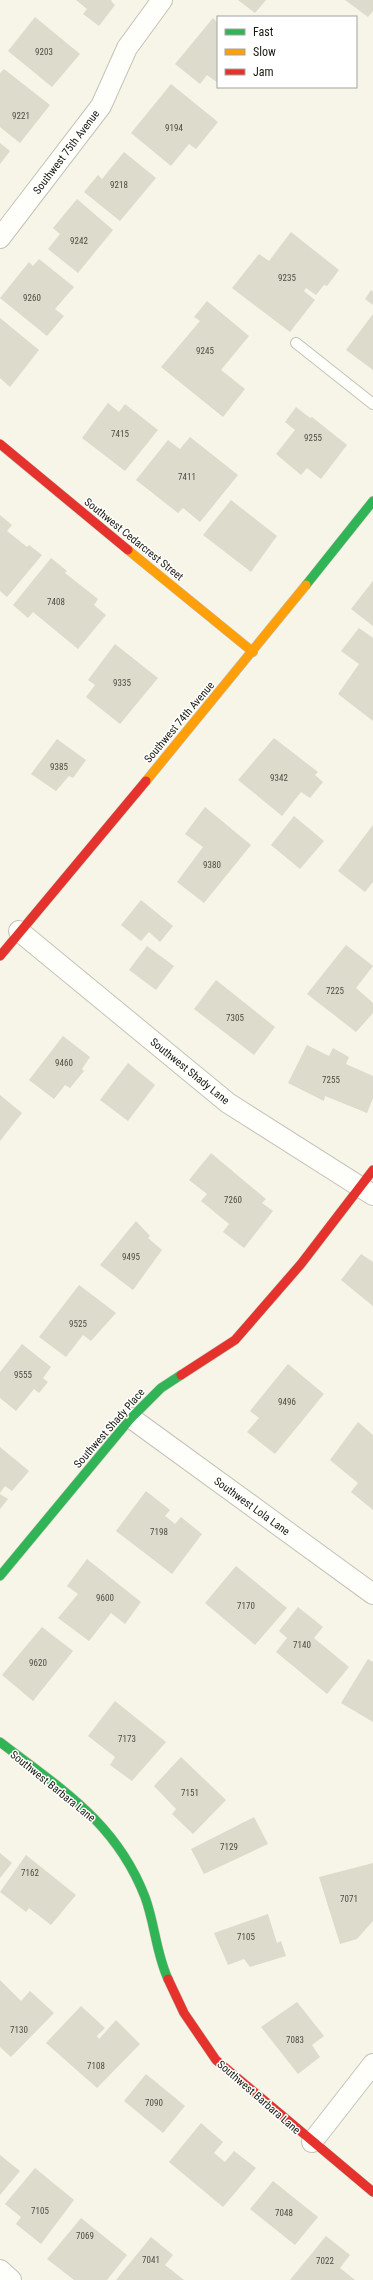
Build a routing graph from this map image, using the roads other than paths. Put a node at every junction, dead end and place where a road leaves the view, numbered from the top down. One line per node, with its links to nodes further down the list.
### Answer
1 (162, 0): 2 (street, Southwest 75th Avenue)
2 (0, 238)
3 (296, 343): 4 (lane)
4 (373, 404)
5 (0, 444): 7 (street, Southwest Cedarcrest Street)
6 (373, 501): 7 (street, Southwest 74th Avenue)
7 (253, 652): 8 (street, Southwest 74th Avenue)
8 (20, 931): 9 (street, Southwest 74th Avenue); 11 (street, Southwest Shady Lane)
9 (0, 956)
10 (373, 1170): 11 (street, Southwest Shady Place)
11 (367, 1190): 12 (street, Southwest Shady Place)
12 (131, 1418): 13 (street, Southwest Shady Place); 14 (street, Southwest Lola Lane)
13 (0, 1576)
14 (373, 1594)
15 (0, 1742): 17 (street, Southwest Barbara Lane)
16 (373, 2064): 17 (street, Southwest Barbara Lane)
17 (312, 2142): 18 (street, Southwest Barbara Lane)
18 (373, 2192)
19 (0, 2270): 20 (street)
20 (11, 2280)

